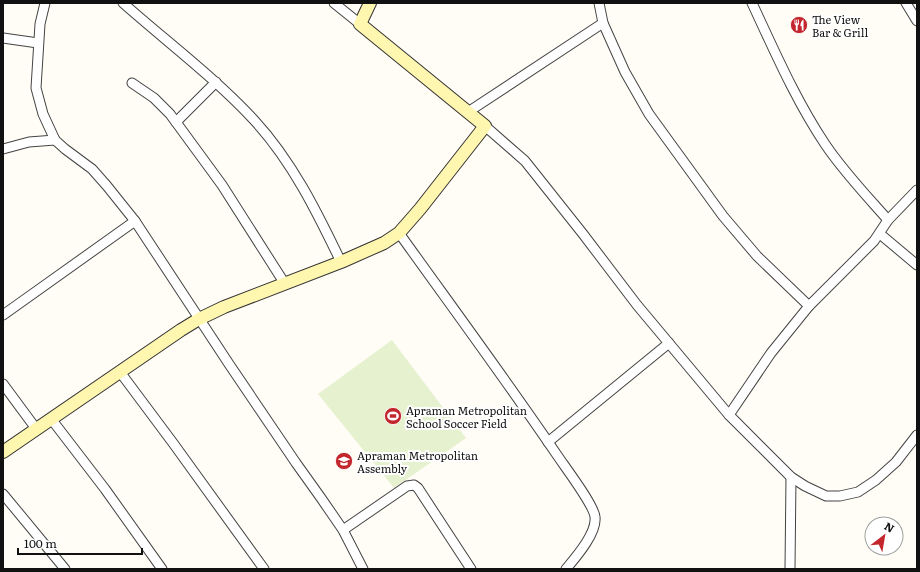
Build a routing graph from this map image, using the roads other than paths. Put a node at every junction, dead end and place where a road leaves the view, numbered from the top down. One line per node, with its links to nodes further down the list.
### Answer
1 (45, 3): 12 (street)
2 (122, 3): 13 (street)
3 (334, 3): 10 (street)
4 (370, 3): 10 (street)
5 (599, 3): 9 (street)
6 (752, 3): 22 (street)
7 (906, 3): 8 (street)
8 (917, 22)
9 (603, 23): 15 (street); 28 (street)
10 (360, 24): 15 (street)
11 (3, 38): 12 (street)
12 (38, 42): 18 (street)
13 (216, 82): 16 (street); 25 (street)
14 (132, 83): 16 (street)
15 (468, 112): 17 (street)
16 (176, 122): 27 (street)
17 (485, 126): 23 (street); 31 (street)
18 (55, 140): 19 (street); 21 (street)
19 (3, 148)
20 (917, 190): 22 (street)
21 (135, 220): 29 (street); 30 (street)
22 (888, 220): 24 (street)
23 (399, 233): 25 (street); 38 (street)
24 (880, 234): 26 (street); 28 (street)
25 (341, 262): 27 (street)
26 (917, 266)
27 (285, 284): 30 (street)
28 (809, 306): 34 (street)
29 (3, 315)
30 (200, 319): 32 (street); 42 (street)
31 (669, 343): 34 (street); 38 (street)
32 (120, 372): 35 (street); 45 (street)
33 (3, 384): 36 (street)
34 (729, 415): 40 (street)
35 (52, 420): 36 (street); 44 (street)
36 (37, 430): 39 (street)
37 (917, 435): 40 (street)
38 (548, 442): 48 (street)
39 (3, 452)
40 (792, 477): 49 (street)
41 (3, 494): 43 (street)
42 (343, 530): 46 (street); 47 (street)
43 (65, 569)
44 (162, 569)
45 (264, 569)
46 (363, 569)
47 (471, 569)
48 (566, 569)
49 (790, 569)

